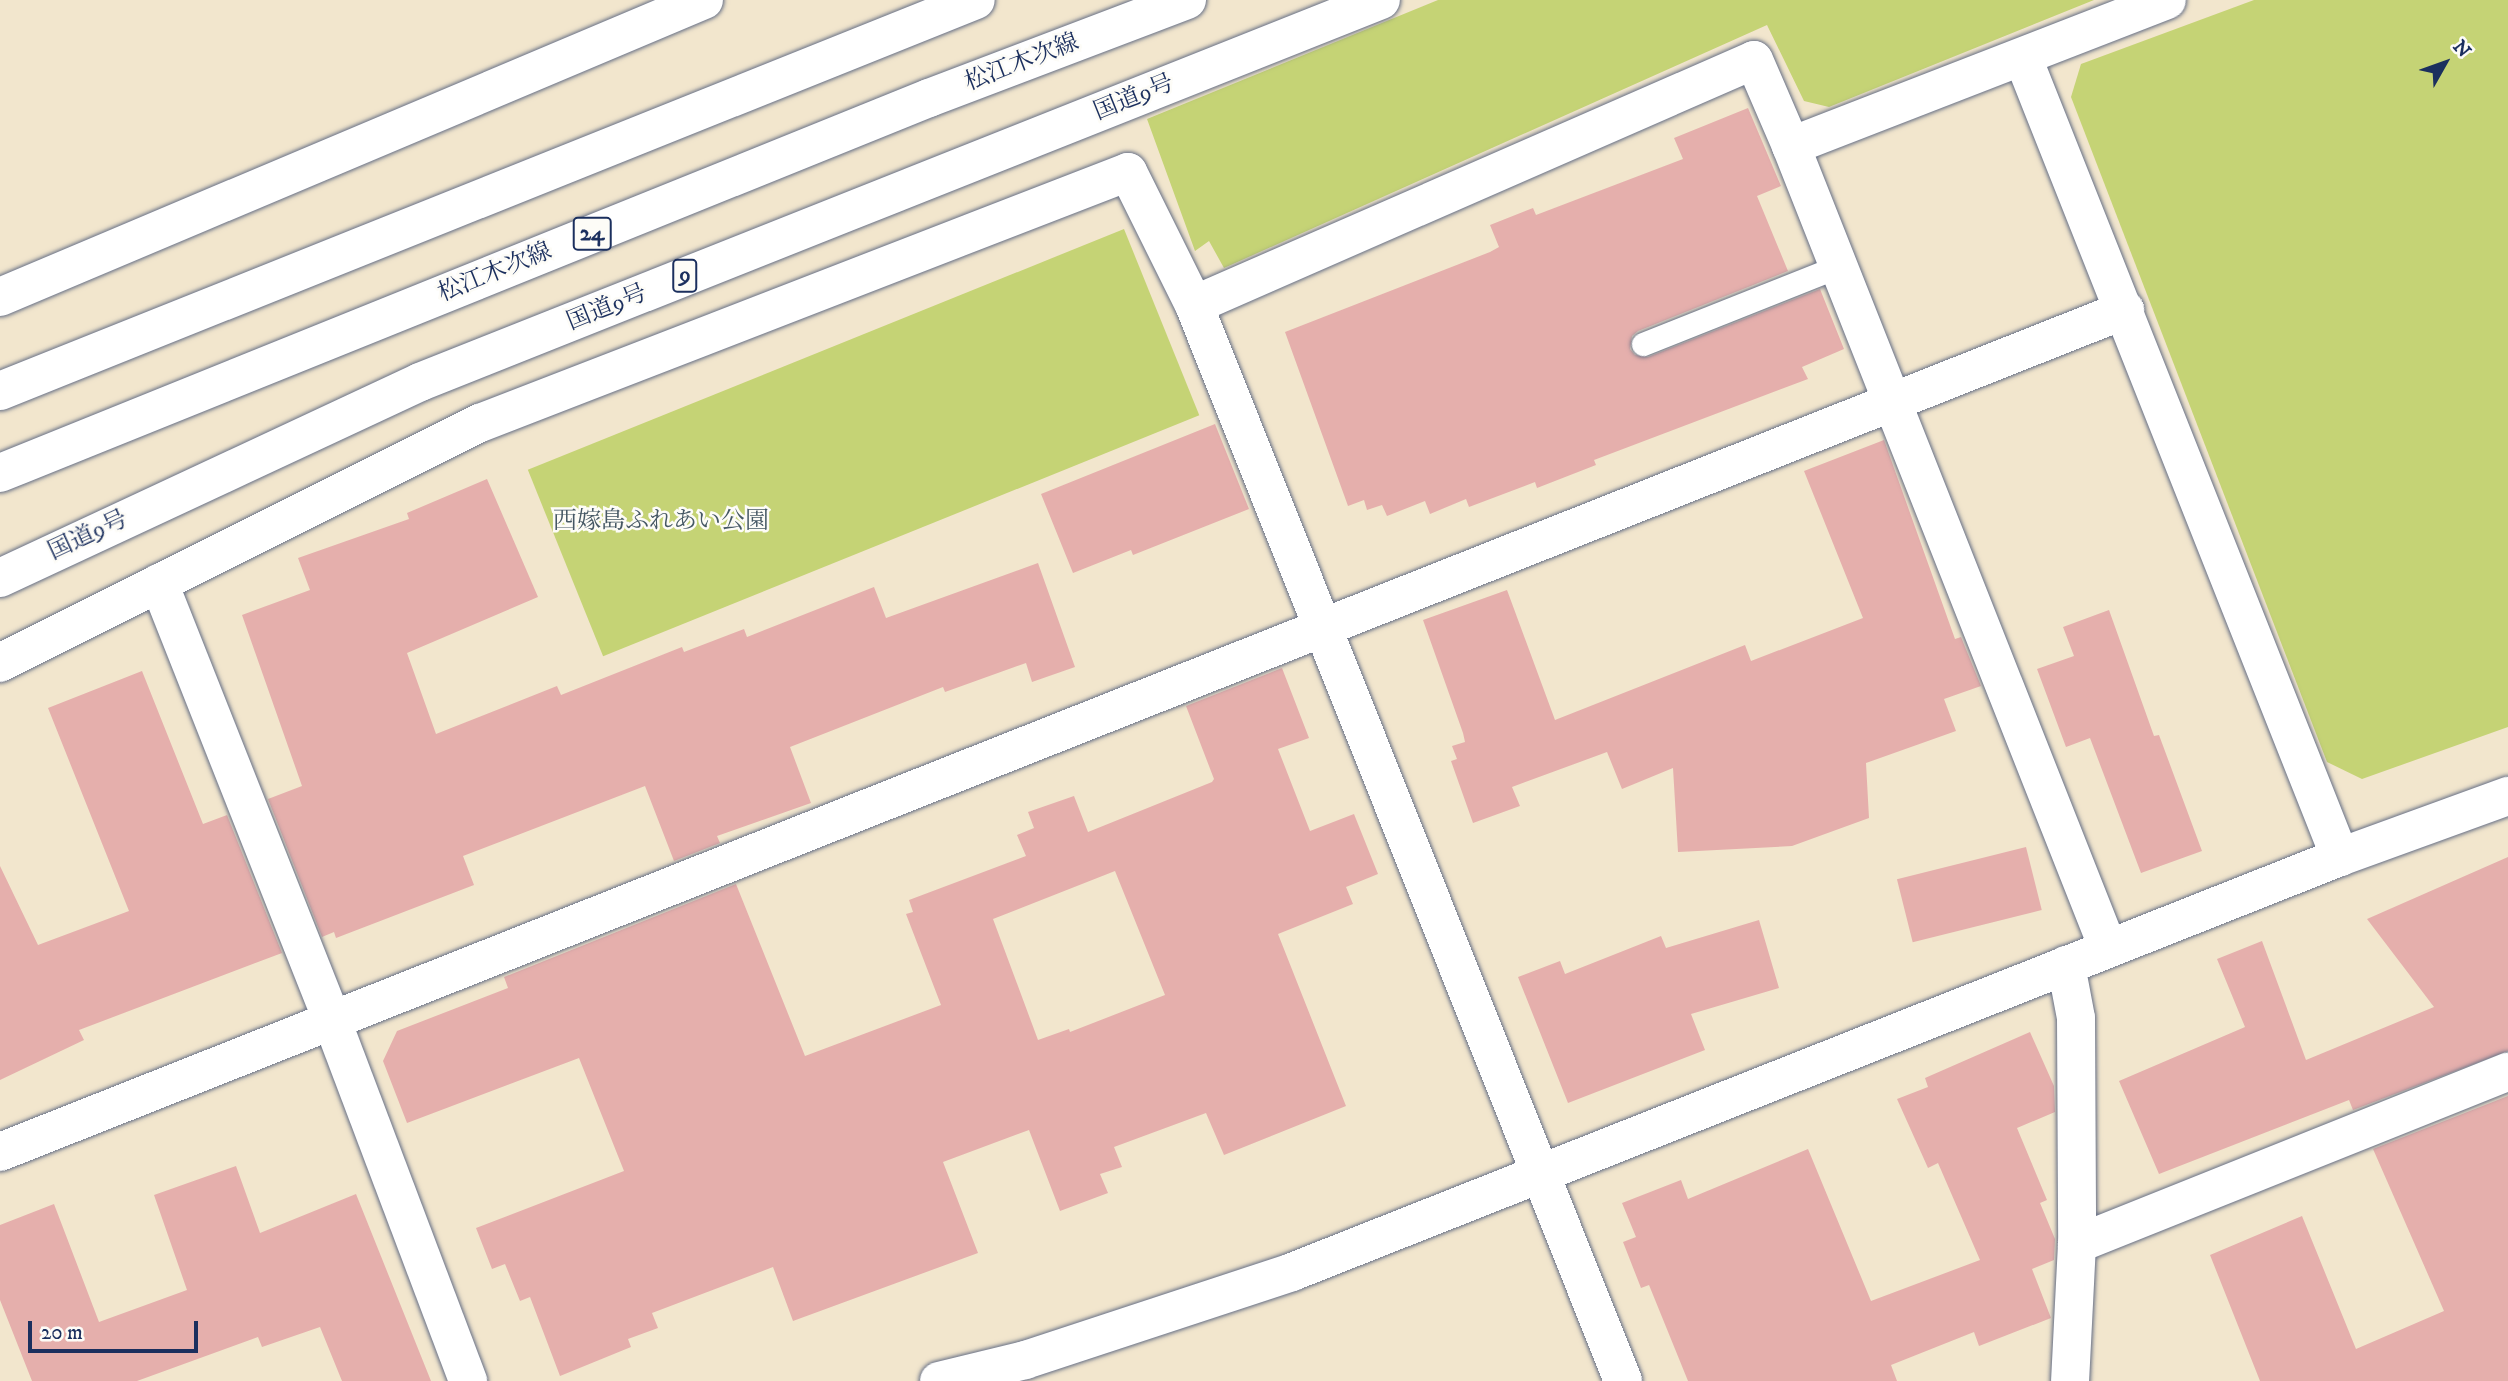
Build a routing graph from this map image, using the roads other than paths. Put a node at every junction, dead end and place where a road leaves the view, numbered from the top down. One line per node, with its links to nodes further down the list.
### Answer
1 (705, 0): 9 (main road)
2 (976, 0): 13 (main road)
3 (1187, 0): 15 (main road, 松江木次線 / 24)
4 (1381, 0): 16 (main road, 国道9号 / 9)
5 (2167, 0): 6 (main road)
6 (2024, 58): 7 (main road); 11 (main road)
7 (1791, 146): 8 (main road); 10 (main road)
8 (1839, 266): 12 (lane); 14 (main road)
9 (0, 297)
10 (1194, 305): 17 (main road); 18 (main road)
11 (2125, 310): 14 (main road); 21 (main road)
12 (1643, 344)
13 (0, 391)
14 (1891, 400): 18 (main road); 22 (main road)
15 (0, 473)
16 (0, 578)
17 (159, 583): 19 (main road); 24 (main road)
18 (1323, 628): 24 (main road); 27 (main road)
19 (0, 663)
20 (2508, 796): 21 (main road)
21 (2340, 857): 22 (main road)
22 (2108, 948): 23 (main road)
23 (2066, 965): 27 (main road); 28 (main road)
24 (331, 1018): 26 (main road); 29 (main road)
25 (2508, 1072): 28 (main road)
26 (0, 1152)
27 (1541, 1171): 30 (main road); 31 (main road)
28 (2077, 1244): 32 (main road)
29 (468, 1381)
30 (939, 1381)
31 (1623, 1381)
32 (2070, 1381)

